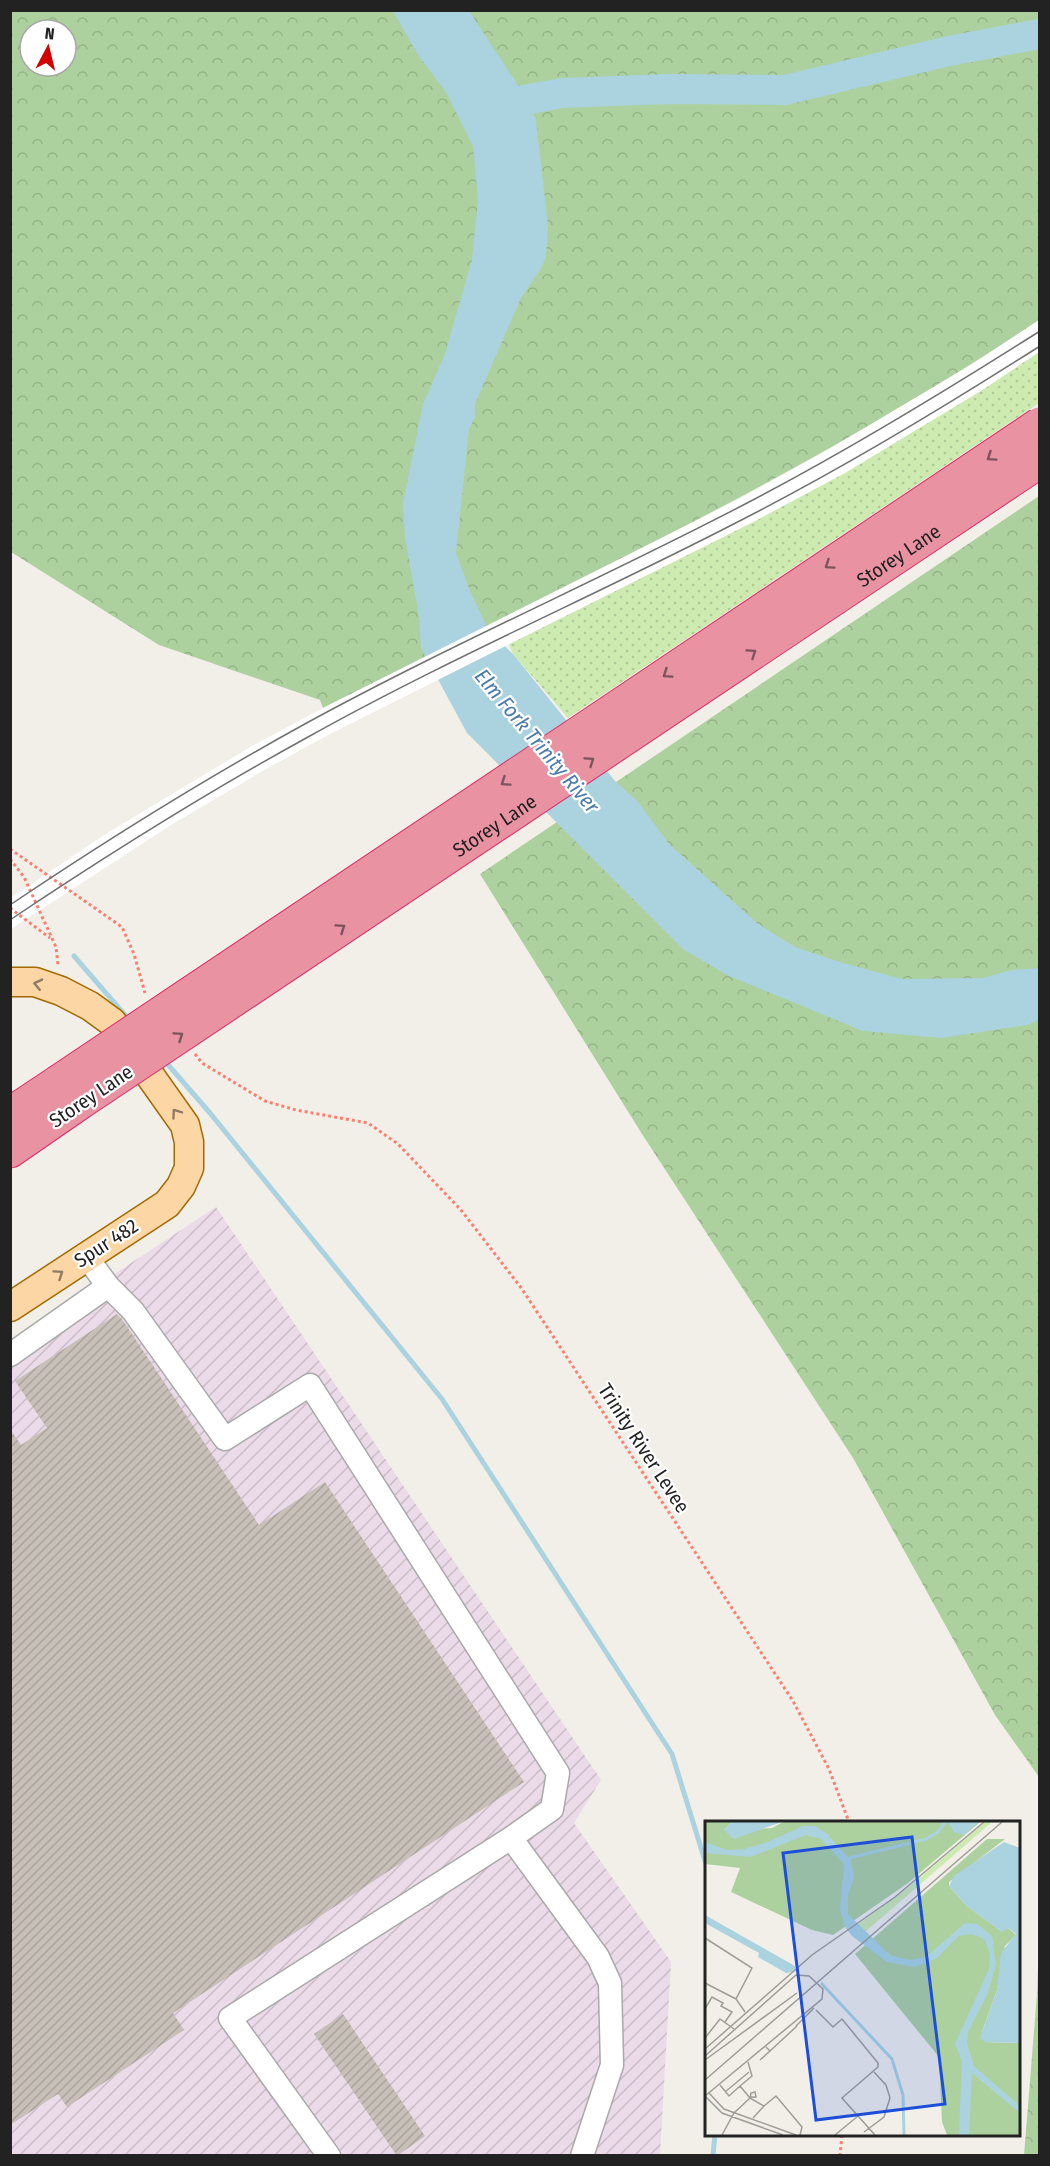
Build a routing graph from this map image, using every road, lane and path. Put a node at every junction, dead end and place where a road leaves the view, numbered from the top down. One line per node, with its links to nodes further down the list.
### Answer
1 (1040, 424): 11 (highway, Storey Lane, one-way to 11, bridge)
2 (1040, 461): 11 (highway, Storey Lane, one-way to 2, bridge)
3 (10, 849): 9 (path)
4 (10, 859): 6 (path)
5 (10, 908): 6 (path)
6 (52, 939): 8 (path)
7 (10, 982): 8 (main road, one-way to 7)
8 (61, 991): 14 (main road, Spur 482, one-way to 8)
9 (146, 994)
10 (188, 1046): 18 (path, Trinity River Levee)
11 (68, 1093): 12 (highway, Storey Lane); 13 (highway, Storey Lane)
12 (10, 1114)
13 (10, 1150)
14 (86, 1256): 15 (lane); 16 (main road, Spur 482, one-way to 14)
15 (108, 1286): 17 (lane); 19 (lane)
16 (10, 1307)
17 (10, 1355)
18 (849, 1821)
19 (511, 1838): 21 (lane); 22 (lane)
20 (842, 2136): 23 (path)
21 (329, 2156)
22 (582, 2156)
23 (840, 2156)

